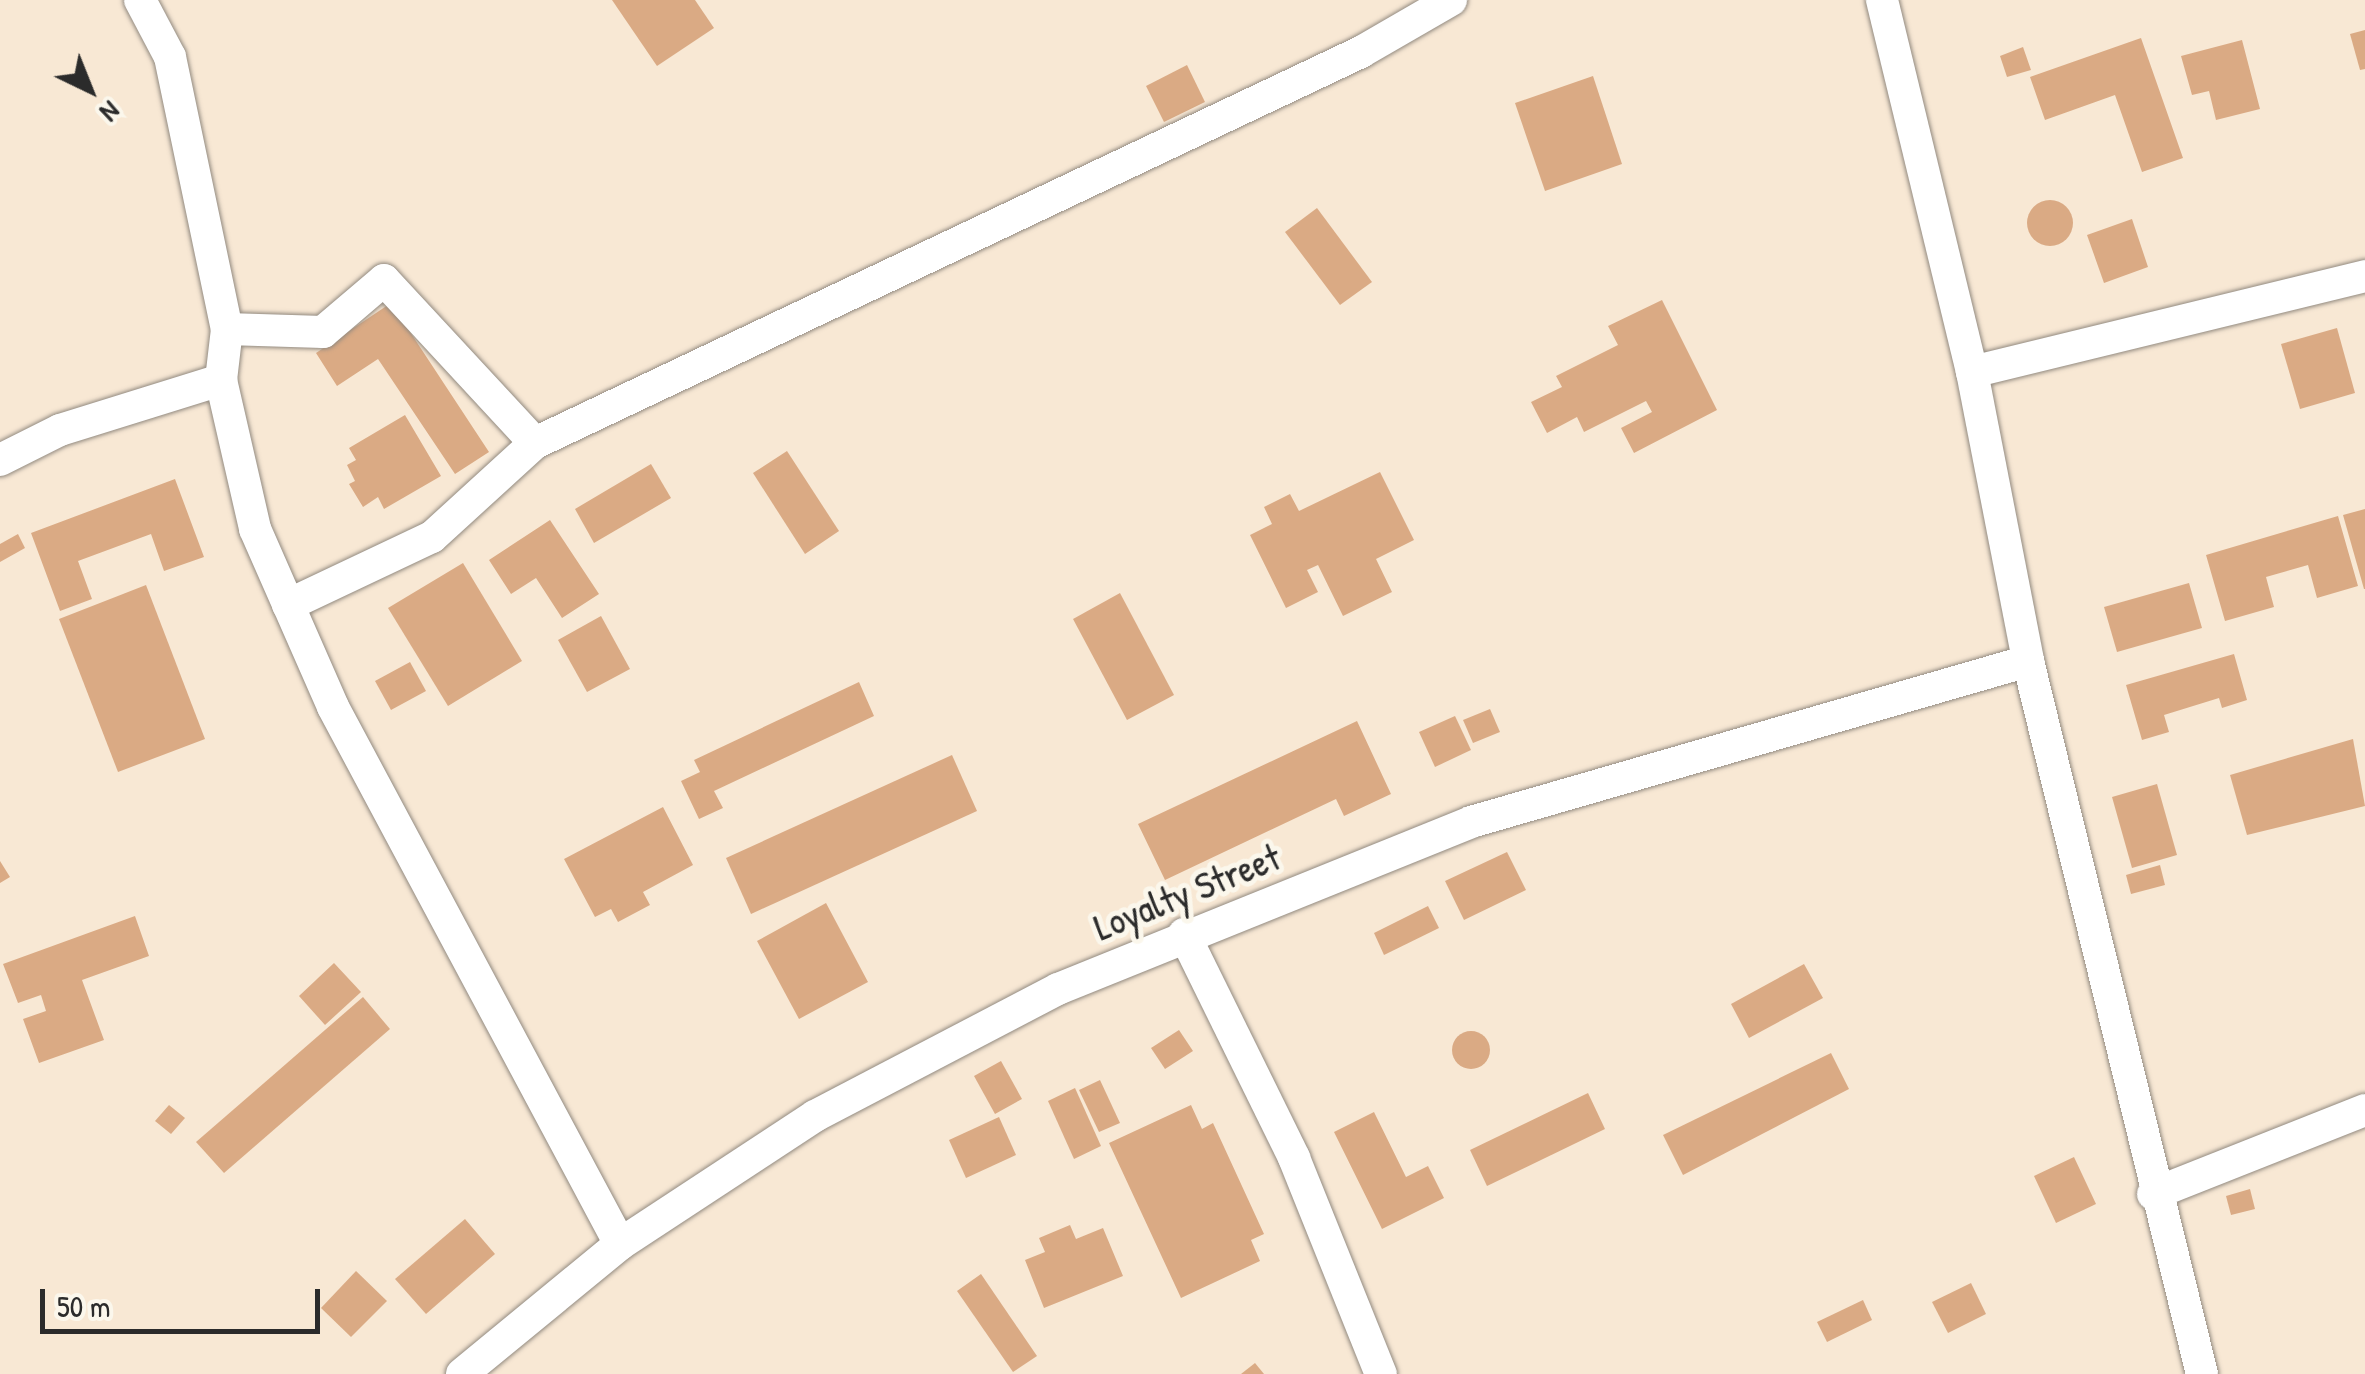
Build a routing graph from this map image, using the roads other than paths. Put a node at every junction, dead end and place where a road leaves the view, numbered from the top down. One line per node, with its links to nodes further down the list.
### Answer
1 (140, 0): 5 (street)
2 (1451, 0): 8 (street)
3 (1882, 0): 6 (street)
4 (2365, 276): 6 (street)
5 (227, 328): 7 (street); 8 (street)
6 (1972, 372): 11 (street)
7 (222, 380): 9 (street); 10 (street)
8 (535, 443): 10 (street)
9 (0, 460)
10 (288, 605): 15 (street)
11 (2028, 661): 12 (street, Loyalty Street); 14 (street)
12 (1184, 934): 15 (street, Loyalty Street); 17 (street)
13 (2365, 1110): 14 (street)
14 (2153, 1194): 18 (street)
15 (620, 1244): 16 (street, Loyalty Street)
16 (462, 1374)
17 (1380, 1374)
18 (2202, 1374)

